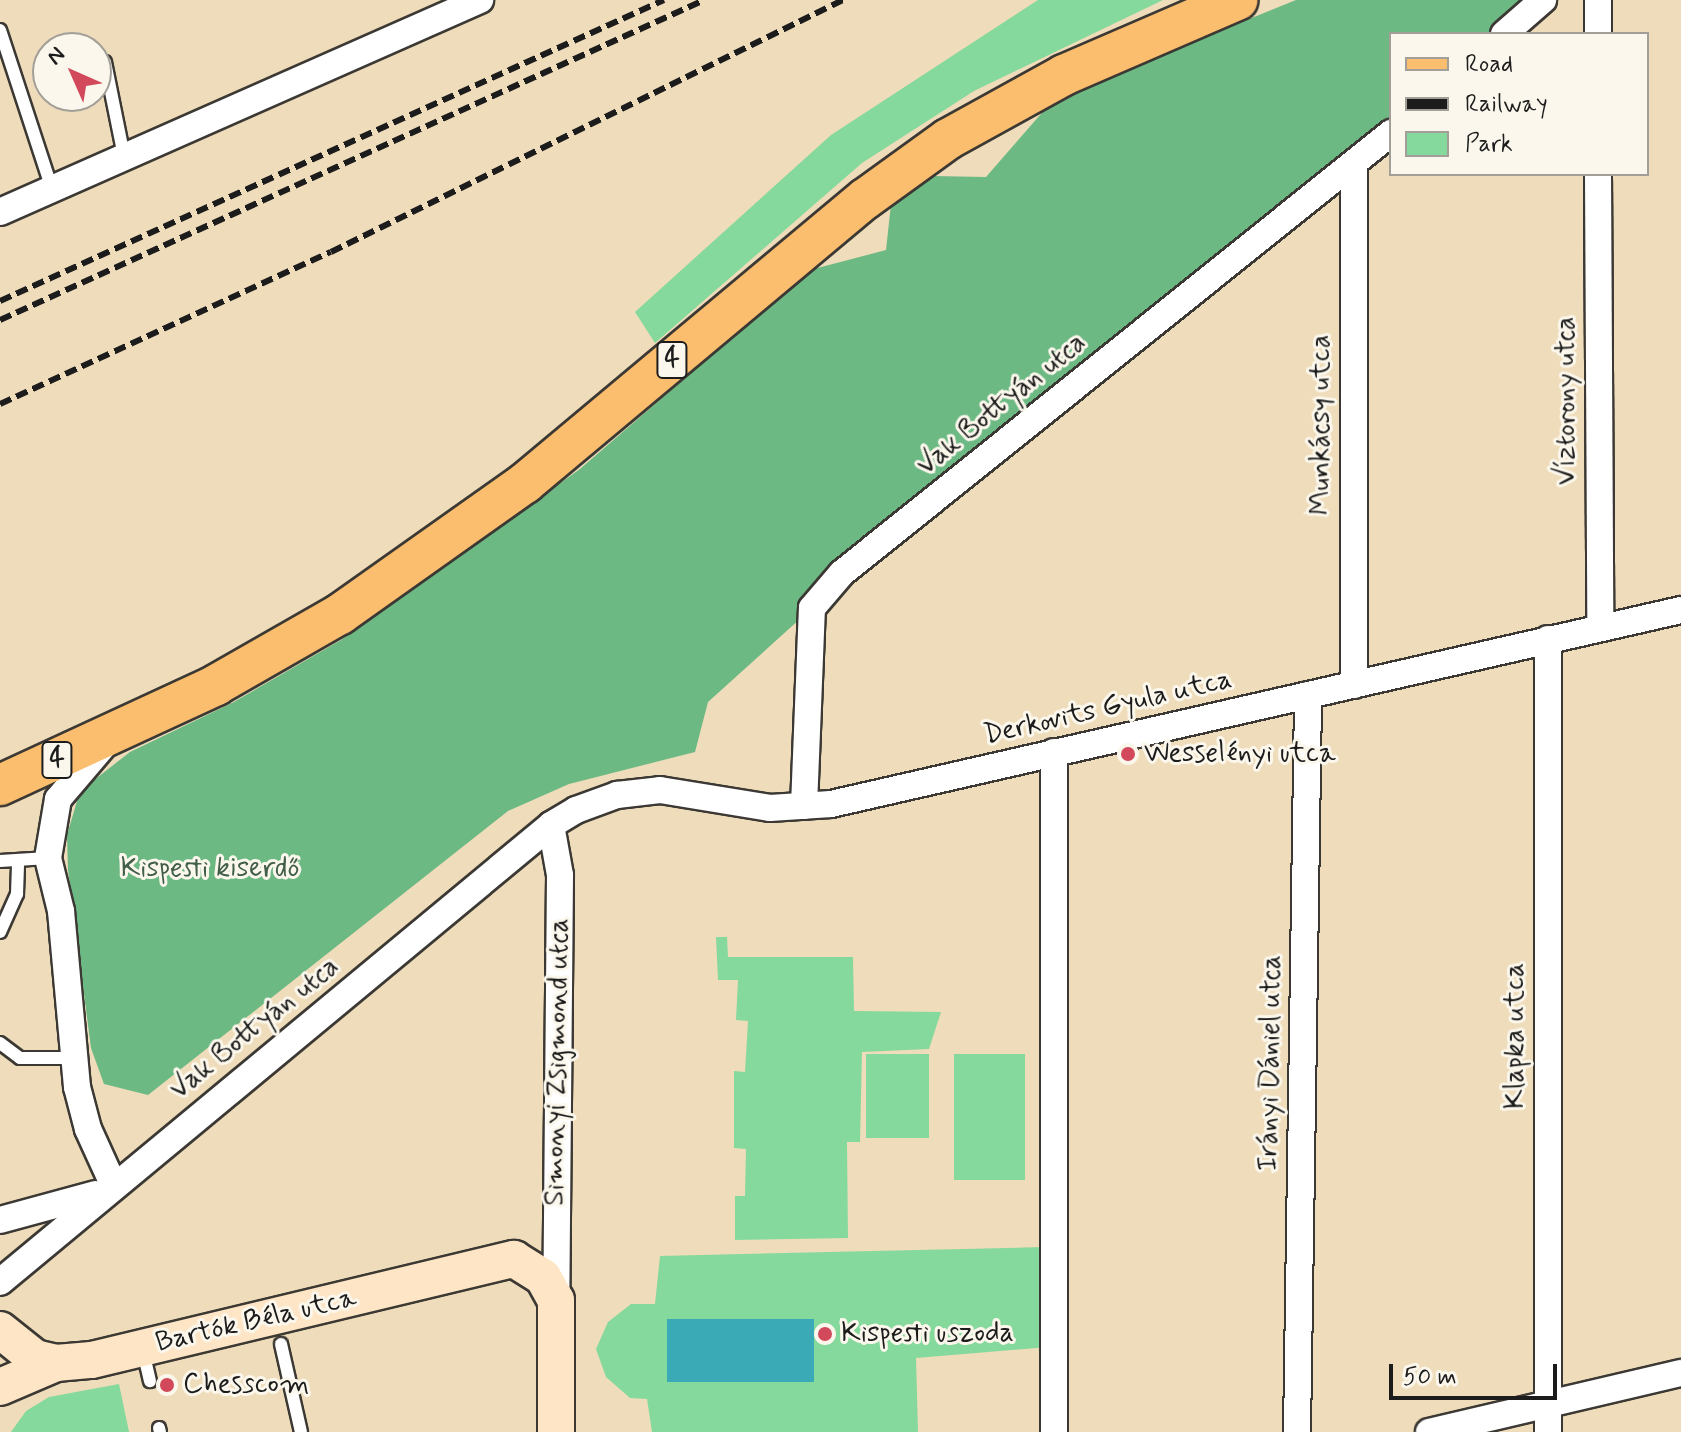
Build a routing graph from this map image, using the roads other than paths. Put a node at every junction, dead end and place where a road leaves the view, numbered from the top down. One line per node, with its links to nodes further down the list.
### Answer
1 (480, 0): 11 (street)
2 (1237, 0): 21 (main road, 4)
3 (1543, 0): 6 (street)
4 (1598, 0): 7 (street)
5 (0, 30): 8 (lane)
6 (1506, 32)
7 (1598, 32)
8 (6, 77): 14 (lane)
9 (112, 97): 11 (lane)
10 (1389, 135): 12 (street, Vak Bottyán utca)
11 (124, 156): 14 (street)
12 (1354, 165): 19 (street, Munkácsy utca); 24 (street, Vak Bottyán utca)
13 (1598, 176): 17 (street, Víztorony utca)
14 (52, 189): 15 (street)
15 (0, 212)
16 (1681, 610): 17 (street, Derkovits Gyula utca)
17 (1600, 628): 18 (street, Derkovits Gyula utca)
18 (1548, 639): 19 (street, Derkovits Gyula utca); 41 (street, Klapka utca)
19 (1354, 685): 20 (street, Derkovits Gyula utca)
20 (1308, 695): 22 (street, Derkovits Gyula utca); 45 (street, Irányi Dániel utca)
21 (113, 734): 23 (main road, 4); 26 (street)
22 (1054, 752): 24 (street, Derkovits Gyula utca); 44 (street)
23 (0, 785)
24 (804, 806): 25 (street, Derkovits Gyula utca)
25 (551, 825): 32 (street, Vak Bottyán utca); 35 (street, Simonyi Zsigmond utca)
26 (48, 858): 28 (lane); 31 (street)
27 (0, 861): 28 (lane)
28 (18, 861): 29 (lane)
29 (0, 932)
30 (0, 1043): 31 (lane)
31 (74, 1058): 32 (street)
32 (114, 1186): 33 (street); 34 (street, Vak Bottyán utca)
33 (0, 1220)
34 (0, 1282)
35 (556, 1300): 38 (main road, Bartók Béla utca); 43 (main road, Simonyi Zsigmond utca)
36 (0, 1330): 38 (main road)
37 (281, 1344): 42 (lane)
38 (56, 1363): 40 (main road, Bartók Béla utca)
39 (1681, 1373): 41 (street)
40 (0, 1387)
41 (1548, 1404): 46 (street); 47 (street, Klapka utca)
42 (301, 1432)
43 (556, 1432)
44 (1054, 1432)
45 (1297, 1432)
46 (1429, 1432)
47 (1548, 1432)

